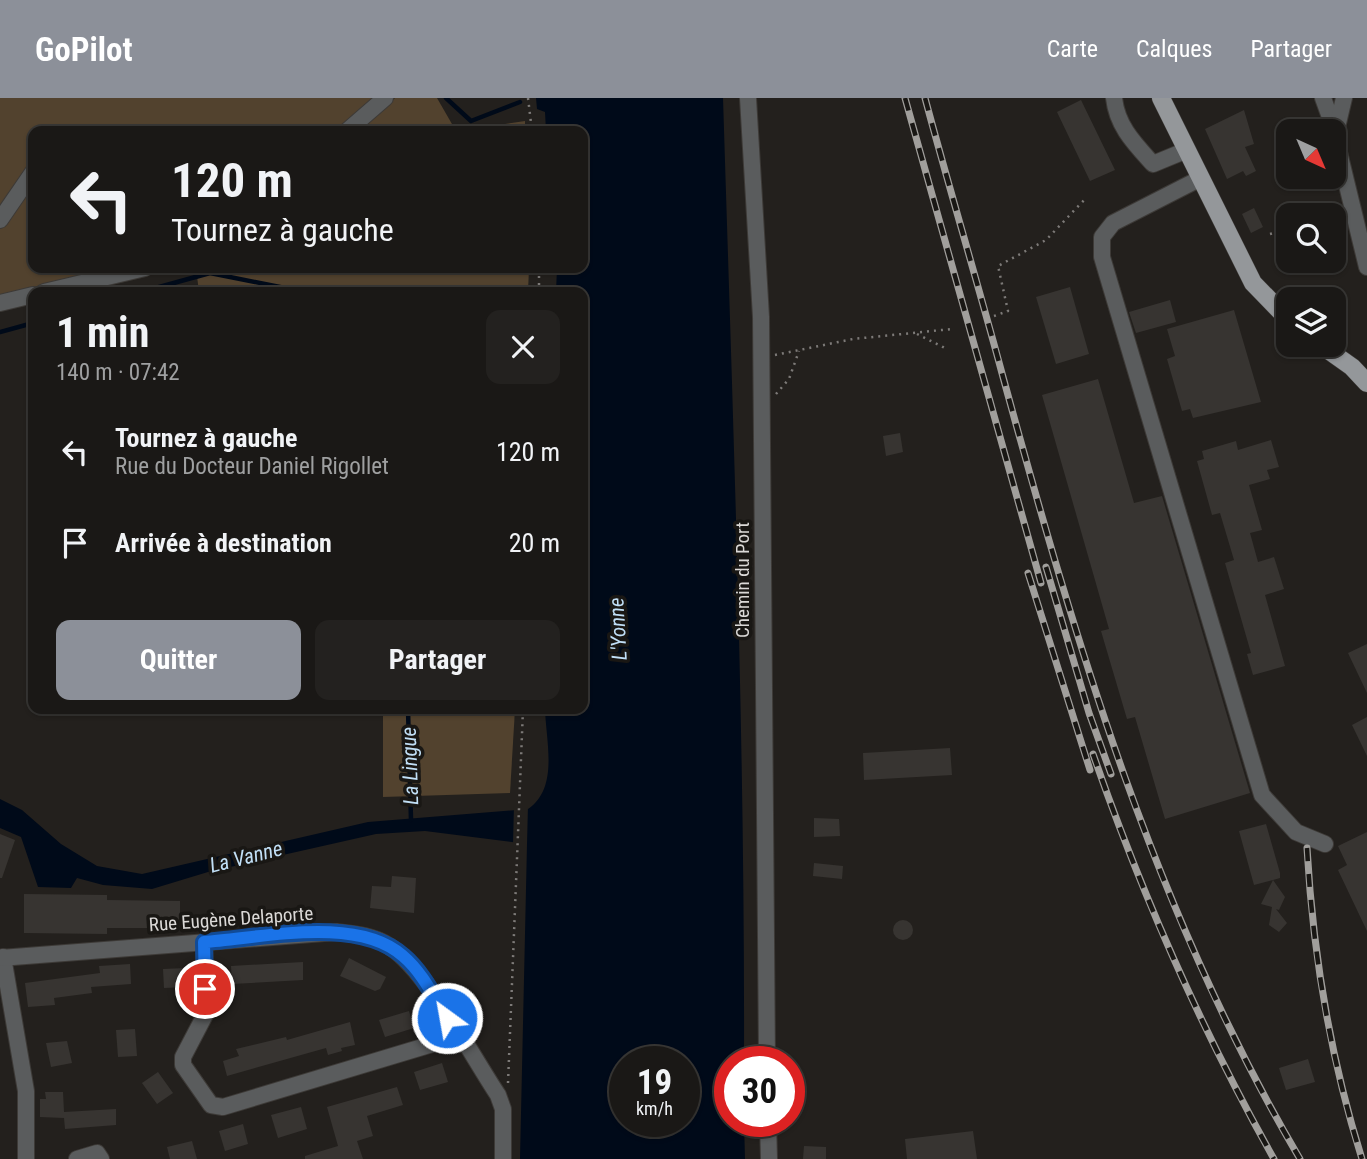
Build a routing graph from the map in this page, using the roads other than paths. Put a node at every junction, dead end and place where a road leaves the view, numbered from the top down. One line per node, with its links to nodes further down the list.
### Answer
1 (385, 98): 9 (street)
2 (748, 98): 27 (street, Chemin du Port)
3 (1114, 98): 10 (street)
4 (1161, 98): 10 (main road)
5 (1323, 98): 7 (street)
6 (1344, 98): 8 (street)
7 (1331, 119)
8 (1338, 119)
9 (353, 126)
10 (1187, 150): 11 (main road)
11 (1201, 178): 20 (main road); 23 (street)
12 (1346, 178): 15 (street)
13 (28, 179): 14 (street)
14 (0, 220)
15 (1367, 267)
16 (124, 273): 17 (street)
17 (65, 287)
18 (28, 296): 19 (street)
19 (0, 303)
20 (1276, 307)
21 (1338, 357): 22 (main road)
22 (1367, 383)
23 (1325, 844)
24 (204, 942): 25 (street, Rue Eugène Delaporte); 26 (street, Rue Eugène Delaporte); 26 (street)
25 (2, 958): 29 (street)
26 (459, 1036): 32 (street, Rue Eugène Delaporte)
27 (767, 1046)
28 (768, 1137): 33 (street)
29 (26, 1159)
30 (77, 1159): 31 (street)
31 (101, 1159)
32 (503, 1159)
33 (769, 1159)

